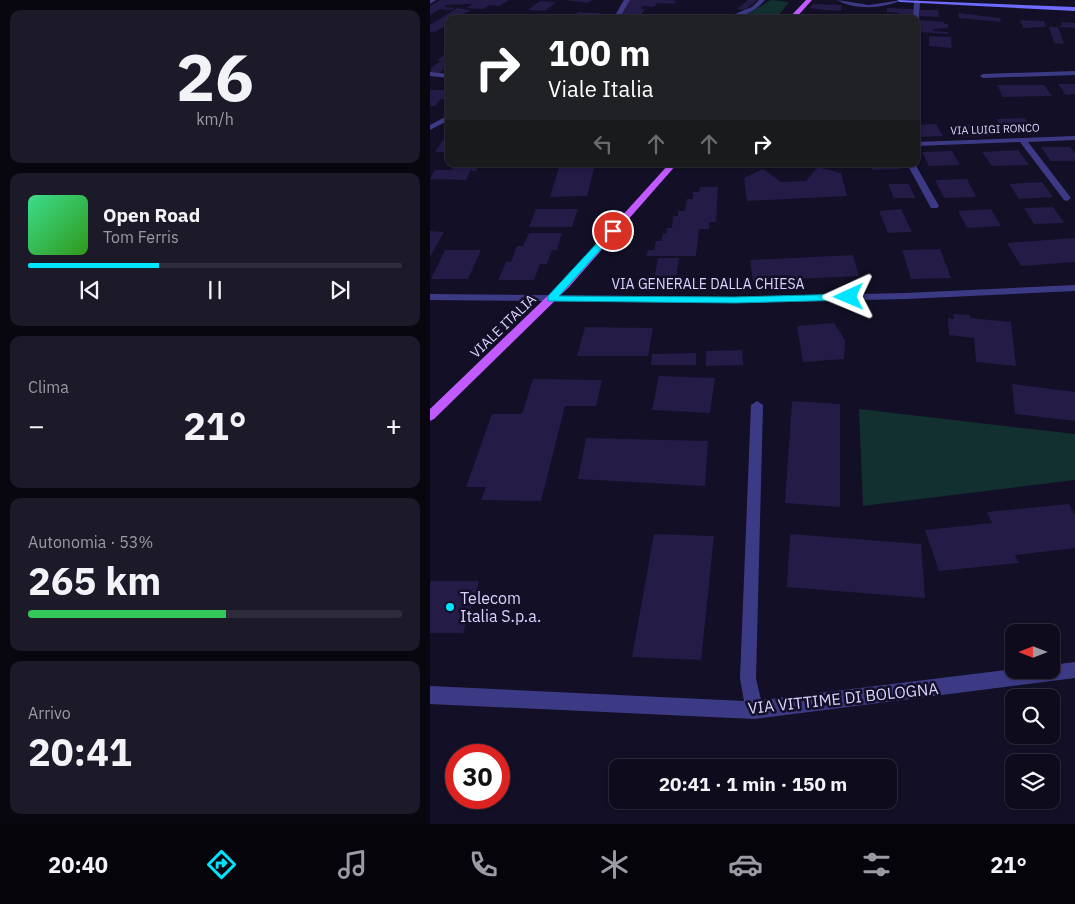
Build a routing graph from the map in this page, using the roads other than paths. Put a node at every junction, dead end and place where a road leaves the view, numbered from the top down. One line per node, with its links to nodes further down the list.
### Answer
1 (627, 0): 12 (street)
2 (762, 0): 13 (street)
3 (808, 0): 15 (main road)
4 (839, 0): 6 (lane)
5 (873, 0): 6 (lane)
6 (900, 0): 8 (main road)
7 (936, 0): 9 (main road)
8 (917, 2): 9 (main road); 16 (street)
9 (953, 3): 11 (main road)
10 (792, 6): 14 (main road)
11 (1075, 9)
12 (618, 15)
13 (736, 15)
14 (786, 15)
15 (795, 15)
16 (916, 15)
17 (1075, 73): 20 (street)
18 (430, 74): 19 (street)
19 (445, 76)
20 (983, 76)
21 (445, 120): 22 (street)
22 (430, 129): 23 (street)
23 (445, 129)
24 (1075, 138): 25 (street, VIA LUIGI RONCO)
25 (1022, 140): 26 (street, VIA LUIGI RONCO); 29 (street)
26 (920, 144)
27 (670, 167): 33 (main road, VIALE ITALIA)
28 (913, 167): 30 (street)
29 (1067, 198)
30 (934, 206)
31 (1075, 288): 33 (street, VIA GENERALE DALLA CHIESA)
32 (430, 297): 33 (street, VIA GENERALE DALLA CHIESA)
33 (551, 298): 35 (main road, VIALE ITALIA)
34 (757, 405): 38 (street)
35 (430, 416)
36 (1075, 670): 38 (street, VIA VITTIME DI BOLOGNA)
37 (430, 695): 38 (street, VIA VITTIME DI BOLOGNA)
38 (754, 710)

